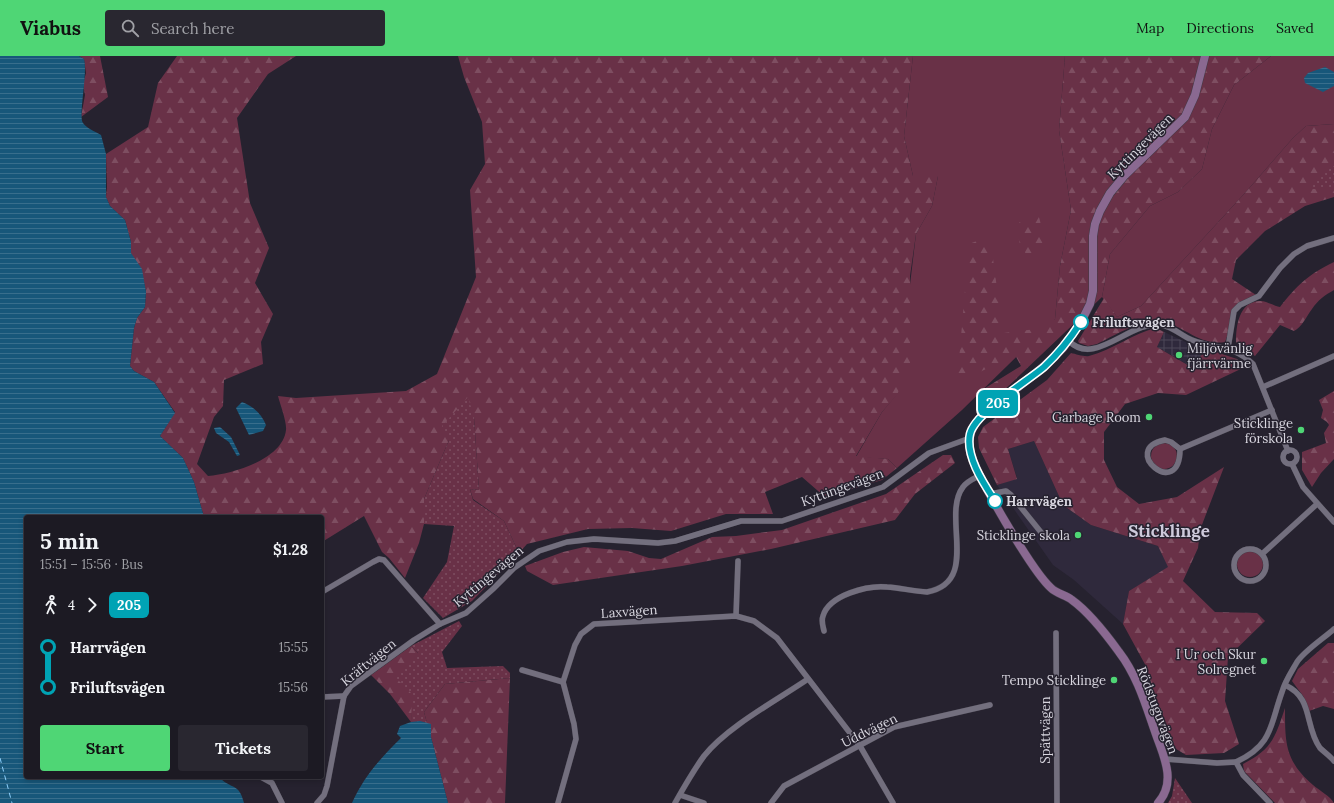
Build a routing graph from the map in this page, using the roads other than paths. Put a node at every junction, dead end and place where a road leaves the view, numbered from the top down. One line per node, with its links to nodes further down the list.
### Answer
1 (1205, 56): 3 (street, Kyttingevägen)
2 (1334, 238): 4 (street)
3 (1069, 341): 4 (street); 8 (street, Kyttingevägen)
4 (1228, 348): 6 (street)
5 (1334, 356): 6 (street)
6 (1263, 387): 7 (street)
7 (1272, 410): 9 (street); 10 (street)
8 (970, 438): 12 (street, Rödstuguvägen); 21 (street, Kyttingevägen)
9 (1180, 449): 9 (street)
10 (1288, 451): 11 (street); 11 (street)
11 (1292, 464): 14 (street)
12 (981, 475): 13 (street, Rödstuguvägen); 23 (street)
13 (990, 494): 16 (street); 33 (street, Rödstuguvägen)
14 (1317, 504): 15 (street); 17 (street)
15 (1334, 522)
16 (1044, 536)
17 (1262, 554): 17 (street)
18 (738, 561): 20 (street)
19 (324, 591): 21 (street)
20 (736, 616): 26 (street, Laxvägen); 27 (street, Laxvägen)
21 (440, 624): 29 (street, Kräftvägen)
22 (1334, 629): 28 (street)
23 (824, 631)
24 (1056, 633): 45 (street, Spättvägen)
25 (522, 670): 27 (street)
26 (808, 678): 32 (street, Laxvägen); 37 (street)
27 (563, 682): 40 (street)
28 (1285, 685): 34 (street); 35 (street)
29 (344, 696): 30 (street); 39 (street, Kräftvägen)
30 (324, 697)
31 (990, 705): 32 (street, Uddvägen)
32 (860, 746): 43 (street, Uddvägen); 44 (street, Laxvägen)
33 (1165, 759): 35 (street); 46 (street, Rödstuguvägen)
34 (1334, 761)
35 (1236, 762): 47 (street)
36 (264, 779): 38 (street)
37 (680, 794): 41 (street); 42 (street)
38 (282, 803)
39 (316, 803)
40 (558, 803)
41 (675, 803)
42 (704, 803)
43 (771, 803)
44 (893, 803)
45 (1057, 803)
46 (1158, 803)
47 (1270, 803)

